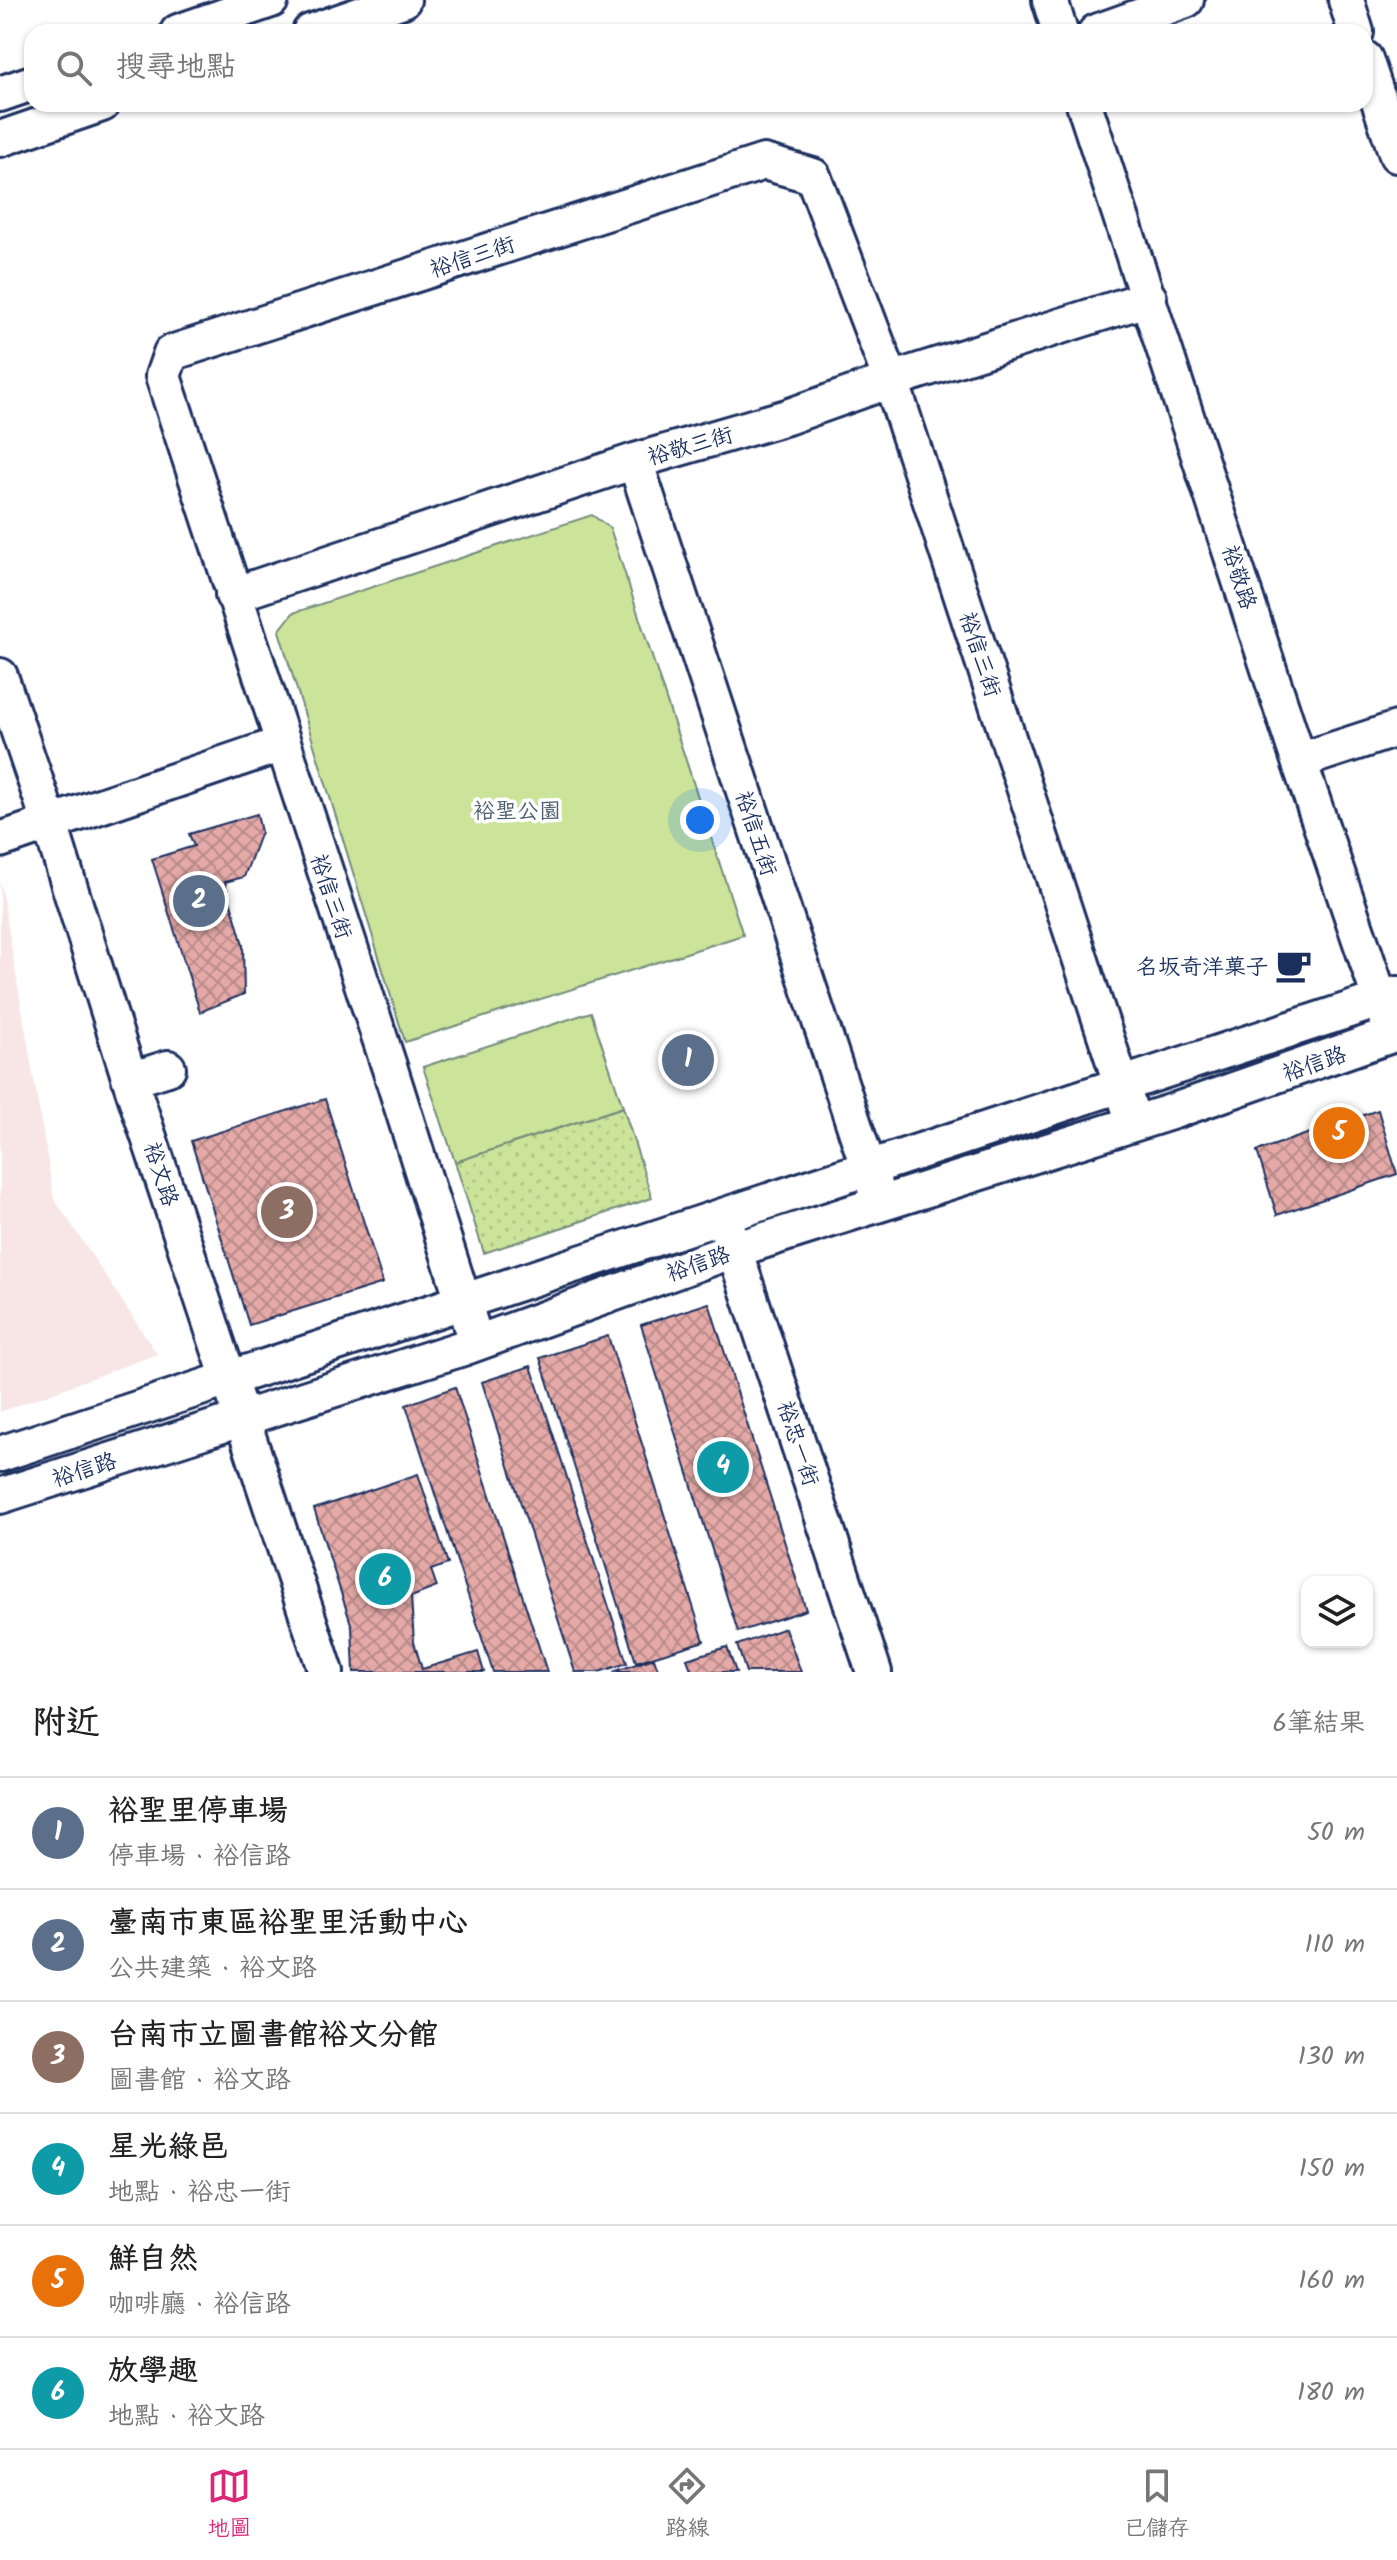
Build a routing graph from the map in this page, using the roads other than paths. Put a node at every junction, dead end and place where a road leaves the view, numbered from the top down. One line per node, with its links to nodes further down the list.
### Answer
1 (271, 0): 6 (street)
2 (403, 0): 7 (street)
3 (1050, 0): 8 (street)
4 (1186, 0): 9 (street)
5 (1346, 0): 10 (street)
6 (201, 24)
7 (333, 24)
8 (1058, 24)
9 (1118, 24)
10 (1354, 24)
11 (1373, 83): 17 (street)
12 (24, 86): 13 (street)
13 (0, 94)
14 (79, 112): 16 (street)
15 (1087, 112): 18 (street, 裕敬路)
16 (0, 139)
17 (1397, 155)
18 (1149, 298): 19 (street, 裕敬三街); 25 (street, 裕敬路)
19 (891, 380): 20 (street, 裕敬三街); 21 (street, 裕信三街); 32 (street, 裕信三街)
20 (635, 461): 21 (street, 裕敬三街); 34 (street, 裕信五街)
21 (233, 595): 24 (street, 裕信三街)
22 (0, 676): 26 (street, 裕文路)
23 (1397, 729): 25 (street)
24 (282, 744): 26 (street); 38 (street, 裕信三街)
25 (1299, 761): 28 (street, 裕敬路)
26 (50, 824): 27 (street); 31 (street, 裕文路)
27 (0, 840)
28 (1388, 997): 29 (street, 裕敬路); 32 (street, 裕信路)
29 (1395, 1040): 33 (street, 裕信路)
30 (168, 1068): 31 (street)
31 (130, 1080): 40 (street, 裕文路)
32 (1123, 1086): 33 (street, 裕信三街); 34 (street, 裕信路)
33 (1134, 1123): 35 (street, 裕信路)
34 (869, 1167): 35 (street, 裕信五街); 36 (street, 裕信路)
35 (879, 1204): 37 (street, 裕信路)
36 (723, 1215): 37 (street, 裕忠一街); 38 (street, 裕信路)
37 (734, 1250): 39 (street, 裕信路); 45 (street, 裕忠一街)
38 (463, 1303): 39 (street, 裕信三街); 40 (street, 裕信路)
39 (476, 1342): 41 (street, 裕信路)
40 (230, 1378): 41 (street, 裕文路); 42 (street, 裕信路)
41 (243, 1418): 43 (street, 裕信路); 44 (street, 裕文路)
42 (0, 1454)
43 (0, 1496)
44 (326, 1672)
45 (874, 1672)

